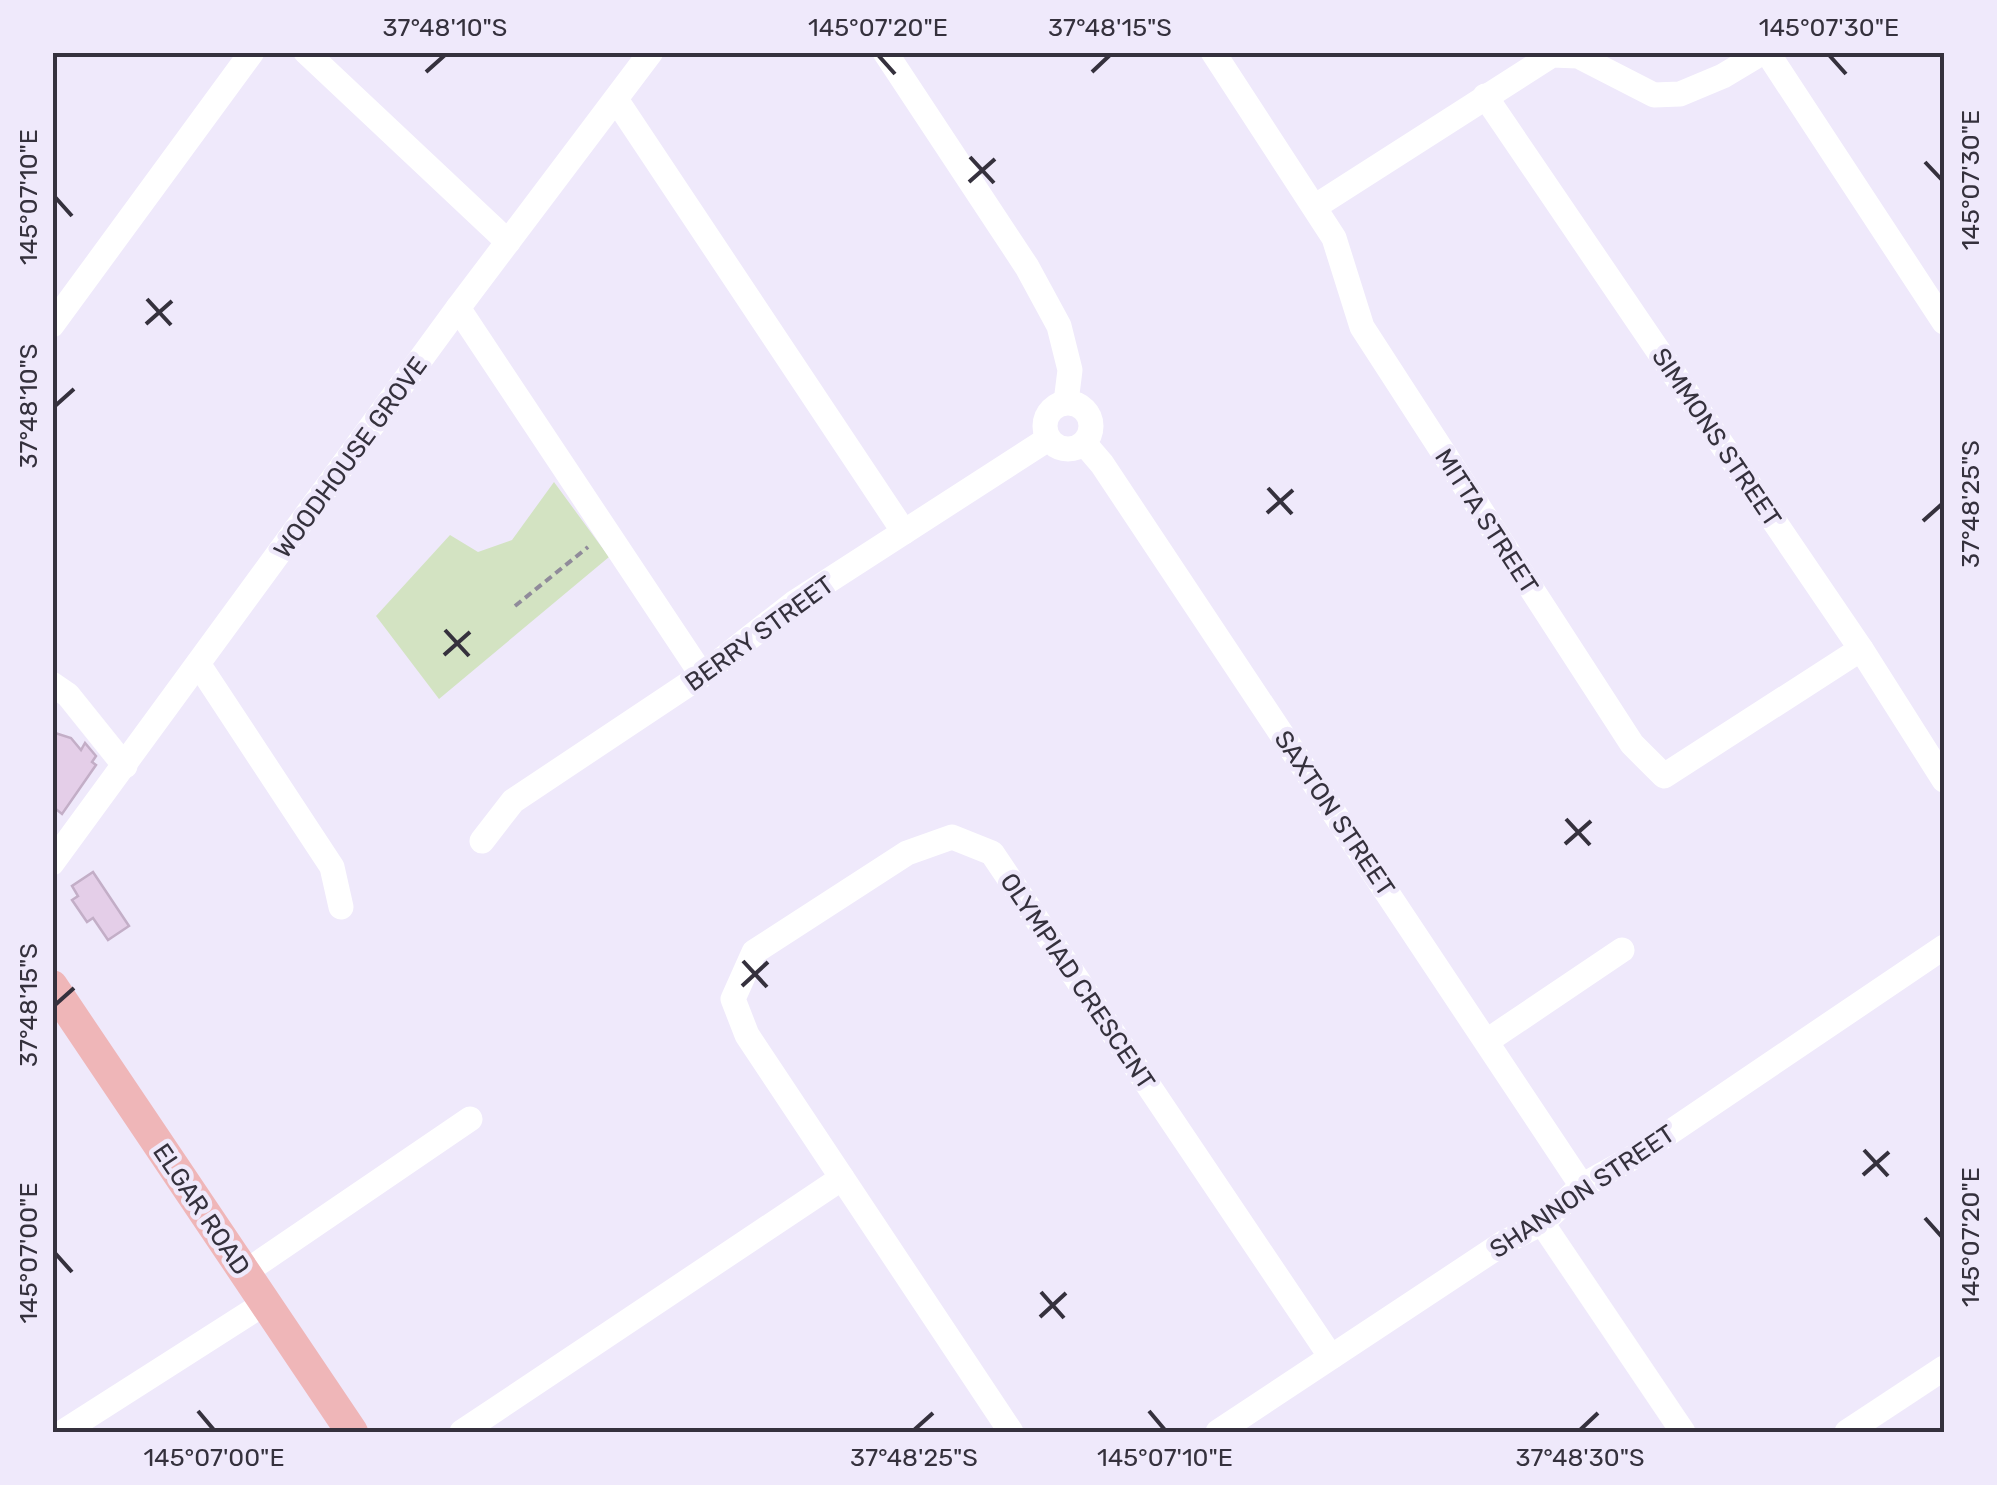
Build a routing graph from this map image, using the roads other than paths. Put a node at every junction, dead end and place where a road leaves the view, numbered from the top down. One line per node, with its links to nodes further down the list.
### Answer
1 (252, 52): 14 (street)
2 (306, 52): 11 (street)
3 (651, 52): 9 (street, WOODHOUSE GROVE)
4 (885, 52): 15 (street)
5 (1213, 52): 10 (street, MITTA STREET)
6 (1765, 52): 7 (street); 13 (street)
7 (1553, 54): 8 (street)
8 (1485, 96): 10 (street); 19 (street, SIMMONS STREET)
9 (617, 100): 11 (street, WOODHOUSE GROVE); 18 (street)
10 (1316, 206): 19 (street, MITTA STREET)
11 (508, 242): 12 (street, WOODHOUSE GROVE)
12 (458, 308): 20 (street, WOODHOUSE GROVE); 21 (street)
13 (1944, 322)
14 (52, 326)
15 (1066, 402): 16 (street); 17 (street)
16 (1048, 439): 17 (street); 18 (street, BERRY STREET)
17 (1084, 444): 31 (street, SAXTON STREET)
18 (904, 532): 21 (street, BERRY STREET)
19 (1861, 649): 24 (street, SIMMONS STREET)
20 (199, 665): 23 (street, WOODHOUSE GROVE); 27 (street)
21 (702, 676): 25 (street, BERRY STREET)
22 (52, 684): 23 (street)
23 (126, 766): 26 (street, WOODHOUSE GROVE)
24 (1944, 780)
25 (482, 841)
26 (52, 863)
27 (341, 908)
28 (1944, 947): 34 (street, SHANNON STREET)
29 (1622, 950): 31 (street)
30 (52, 986): 36 (main road, ELGAR ROAD)
31 (1487, 1041): 34 (street, SAXTON STREET)
32 (470, 1119): 36 (street)
33 (842, 1178): 38 (street, OLYMPIAD CRESCENT); 43 (street); 44 (street, OLYMPIAD CRESCENT)
34 (1582, 1186): 35 (street, SHANNON STREET)
35 (1542, 1223): 38 (street, SHANNON STREET); 46 (street)
36 (244, 1273): 37 (main road, ELGAR ROAD)
37 (265, 1304): 41 (street); 42 (main road, ELGAR ROAD)
38 (1332, 1357): 40 (street, SHANNON STREET)
39 (1944, 1368): 47 (street)
40 (1249, 1424): 45 (street, SHANNON STREET)
41 (63, 1432)
42 (352, 1432)
43 (462, 1432)
44 (1011, 1432)
45 (1218, 1432)
46 (1683, 1432)
47 (1847, 1432)

